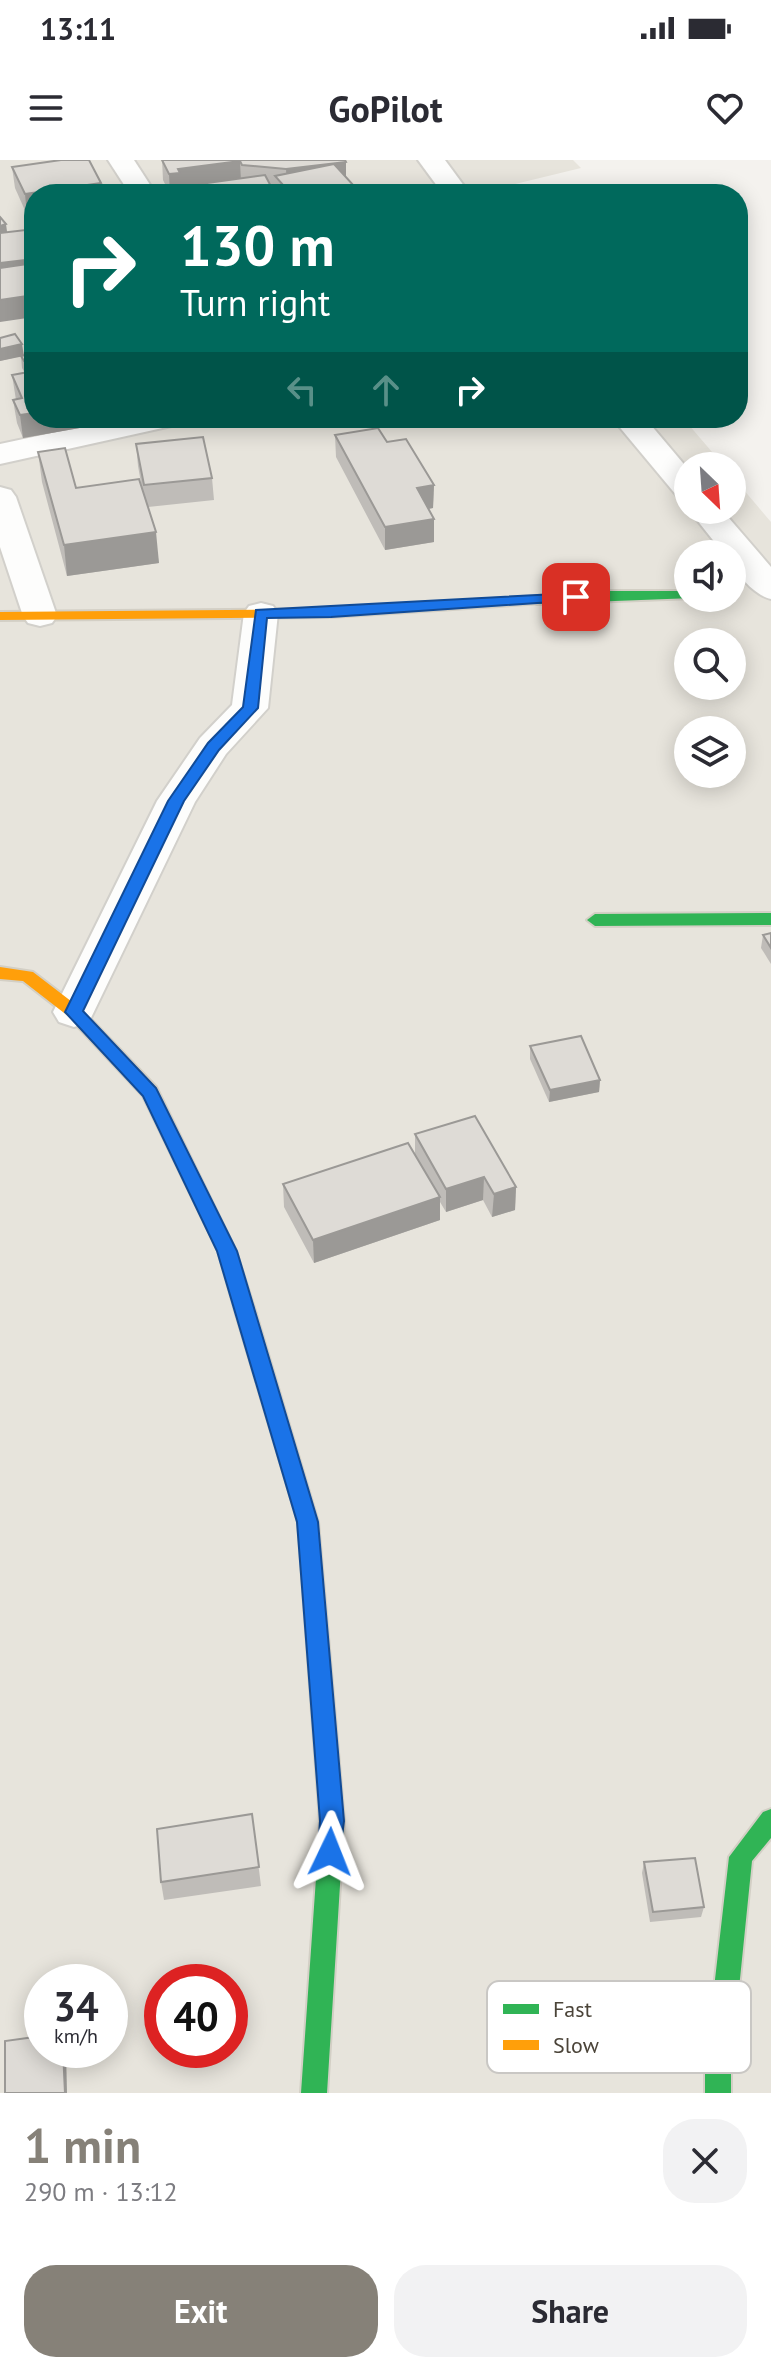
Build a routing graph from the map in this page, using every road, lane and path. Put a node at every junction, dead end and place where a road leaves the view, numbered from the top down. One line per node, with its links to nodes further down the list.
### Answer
1 (121, 160): 3 (street)
2 (431, 160): 4 (street)
3 (137, 184)
4 (449, 184)
5 (119, 428): 7 (street)
6 (636, 428): 8 (street)
7 (0, 454)
8 (674, 472)
9 (0, 497): 17 (street)
10 (717, 524): 11 (street)
11 (771, 589)
12 (674, 595): 15 (street)
13 (746, 597): 14 (street)
14 (771, 600)
15 (261, 613): 17 (street); 21 (street)
16 (0, 616): 17 (street)
17 (40, 616)
18 (771, 919): 19 (street)
19 (595, 920)
20 (0, 973): 21 (street)
21 (74, 1012): 24 (street)
22 (771, 1820): 23 (street)
23 (727, 1981)
24 (314, 2093)

